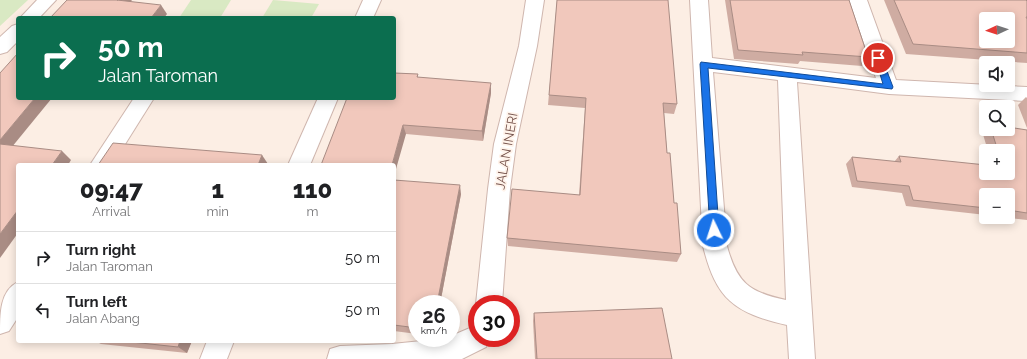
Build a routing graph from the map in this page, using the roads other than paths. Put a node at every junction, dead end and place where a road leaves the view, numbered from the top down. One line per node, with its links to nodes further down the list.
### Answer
1 (47, 0): 6 (street)
2 (372, 0): 7 (street)
3 (535, 0): 18 (street, JALAN INERI)
4 (699, 0): 10 (street)
5 (858, 0): 12 (street)
6 (31, 16)
7 (365, 16)
8 (16, 32): 9 (street)
9 (0, 48)
10 (704, 64): 11 (street); 20 (street)
11 (787, 74): 12 (street); 20 (street)
12 (889, 87): 13 (street)
13 (1027, 94)
14 (143, 100): 16 (street)
15 (327, 100): 17 (street)
16 (102, 163)
17 (300, 163)
18 (490, 295)
19 (16, 297): 21 (street)
20 (800, 315): 26 (street)
21 (0, 322)
22 (220, 343): 24 (street)
23 (468, 344): 25 (street)
24 (213, 359)
25 (340, 359)
26 (802, 359)

